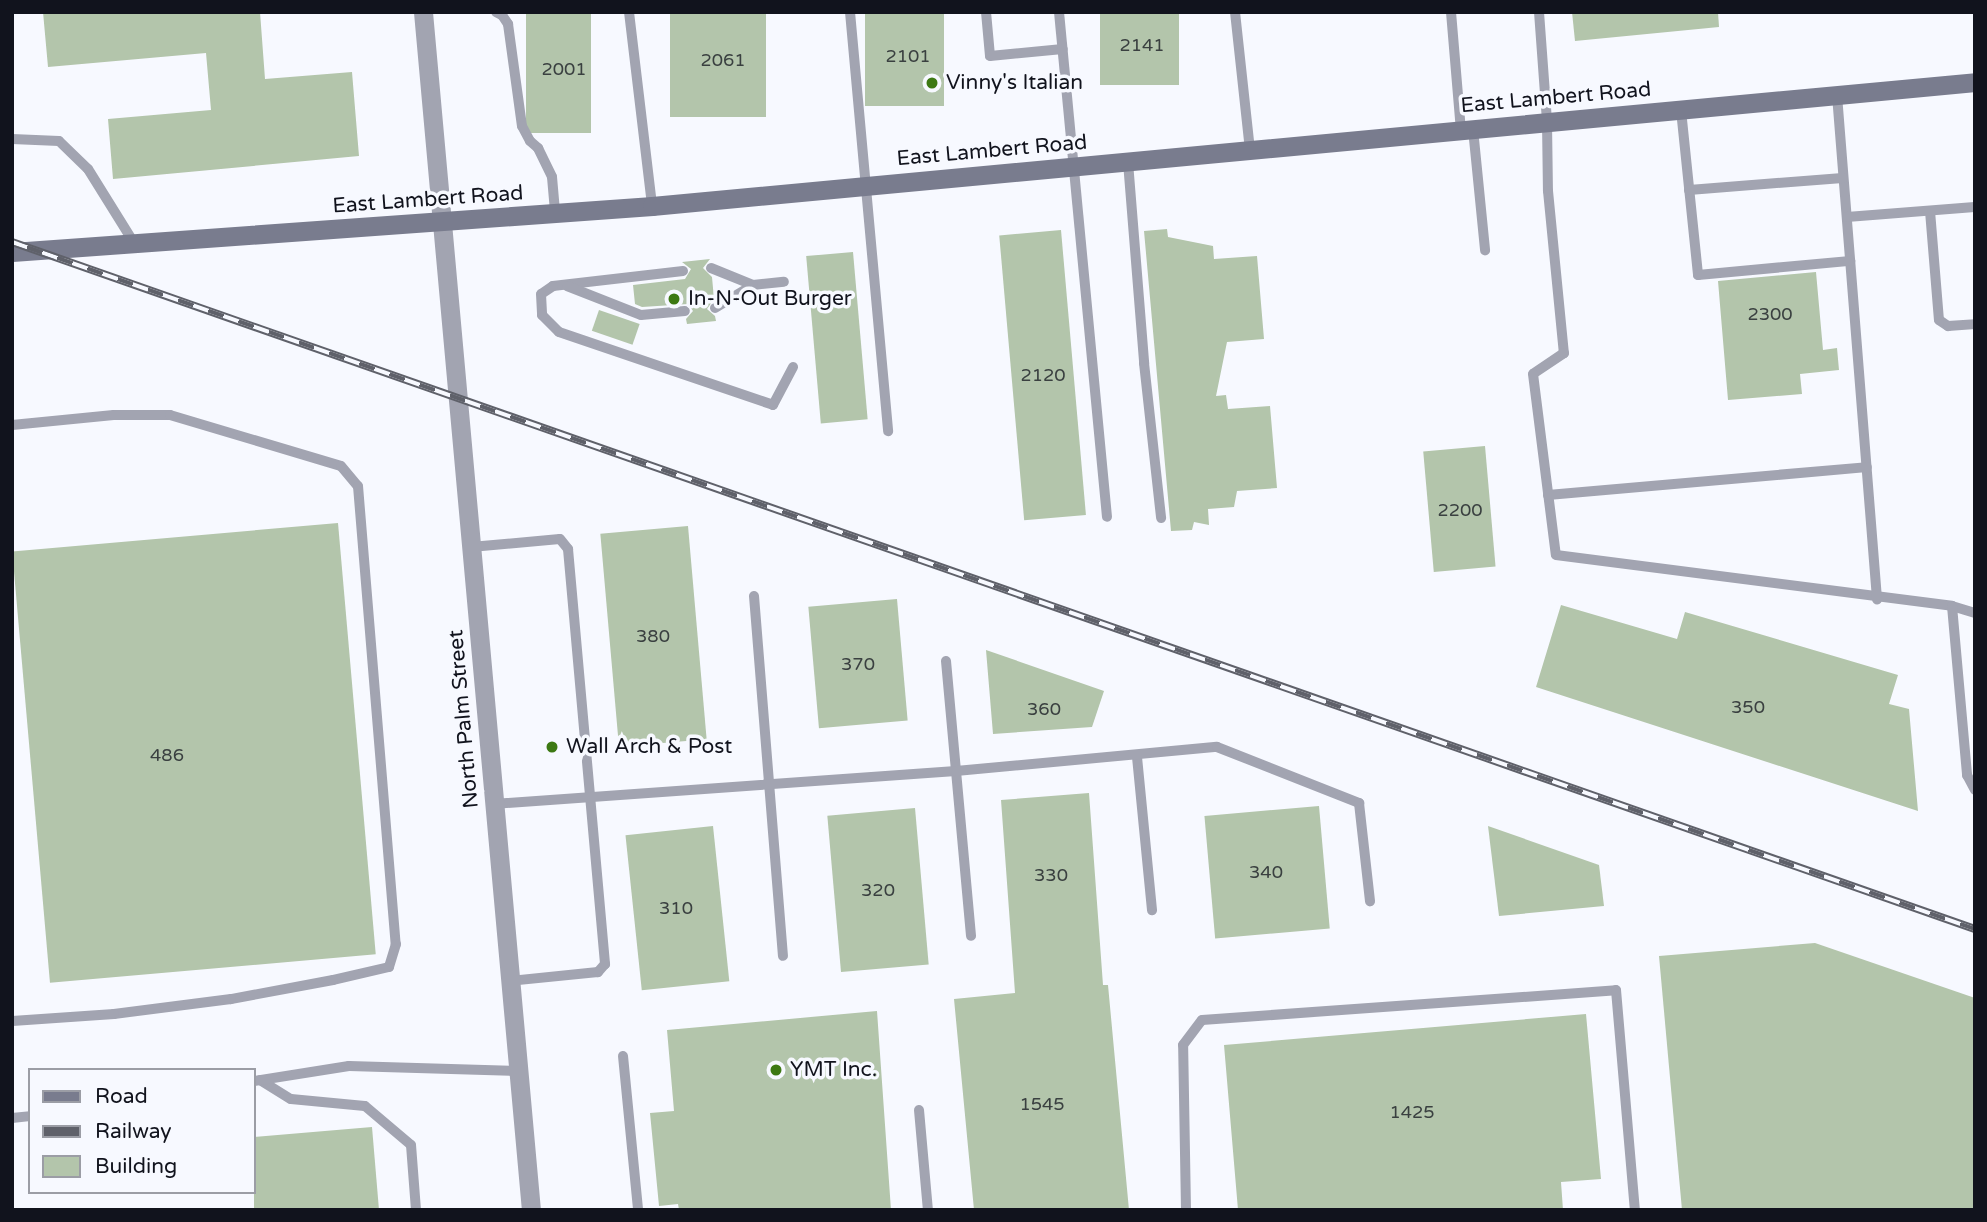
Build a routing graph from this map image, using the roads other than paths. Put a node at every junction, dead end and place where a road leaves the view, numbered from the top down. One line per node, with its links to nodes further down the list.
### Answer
1 (423, 12): 28 (street, North Palm Street)
2 (496, 12): 26 (lane)
3 (629, 12): 23 (lane)
4 (850, 12): 21 (lane)
5 (986, 12): 10 (lane)
6 (1059, 12): 10 (lane)
7 (1235, 12): 17 (lane)
8 (1451, 12): 15 (lane)
9 (1539, 12): 14 (lane)
10 (1063, 49): 19 (lane)
11 (1975, 82): 12 (main road, East Lambert Road)
12 (1837, 95): 13 (main road, East Lambert Road); 20 (lane)
13 (1681, 110): 14 (main road, East Lambert Road); 22 (lane)
14 (1547, 122): 15 (main road, East Lambert Road); 45 (lane)
15 (1467, 130): 17 (main road, East Lambert Road); 30 (lane)
16 (12, 139): 29 (lane)
17 (1250, 150): 18 (main road, East Lambert Road)
18 (1128, 162): 19 (main road, East Lambert Road); 47 (lane)
19 (1074, 166): 21 (main road, East Lambert Road); 46 (lane)
20 (1843, 178): 22 (lane); 27 (lane)
21 (866, 186): 23 (main road, East Lambert Road); 43 (lane)
22 (1689, 190): 32 (lane)
23 (652, 206): 26 (main road, East Lambert Road)
24 (1975, 207): 25 (lane)
25 (1930, 211): 27 (lane); 40 (lane)
26 (555, 214): 28 (main road, East Lambert Road)
27 (1847, 217): 32 (lane)
28 (441, 223): 29 (main road, East Lambert Road); 48 (street, North Palm Street)
29 (134, 243): 31 (main road, East Lambert Road)
30 (1485, 250)
31 (12, 252)
32 (1850, 261): 44 (lane)
33 (711, 268): 37 (lane)
34 (683, 271): 36 (lane)
35 (784, 282): 37 (lane)
36 (564, 285): 39 (lane); 41 (lane)
37 (753, 285): 38 (lane)
38 (715, 309)
39 (685, 311)
40 (1975, 324)
41 (793, 367)
42 (12, 425): 65 (lane)
43 (888, 431)
44 (1867, 467): 45 (lane); 50 (lane)
45 (1548, 495): 50 (lane)
46 (1107, 517)
47 (1161, 518)
48 (471, 547): 58 (lane); 59 (street, North Palm Street)
49 (754, 596): 56 (lane)
50 (1877, 599): 51 (lane)
51 (1952, 606): 52 (lane); 57 (lane)
52 (1975, 613)
53 (947, 662): 55 (lane)
54 (1138, 757): 55 (lane); 60 (lane); 61 (lane)
55 (956, 771): 56 (lane); 62 (lane)
56 (768, 786): 58 (lane); 63 (lane)
57 (1975, 790)
58 (590, 798): 59 (lane); 64 (lane)
59 (495, 804): 64 (street, North Palm Street)
60 (1370, 901)
61 (1152, 910)
62 (971, 936)
63 (783, 956)
64 (510, 981): 67 (street, North Palm Street)
65 (12, 1021)
66 (623, 1056): 72 (lane)
67 (519, 1071): 68 (lane); 71 (street, North Palm Street)
68 (257, 1080): 70 (lane)
69 (919, 1110): 73 (lane)
70 (416, 1210)
71 (531, 1210)
72 (638, 1210)
73 (928, 1210)
74 (1186, 1210): 75 (lane)
75 (1635, 1210)

